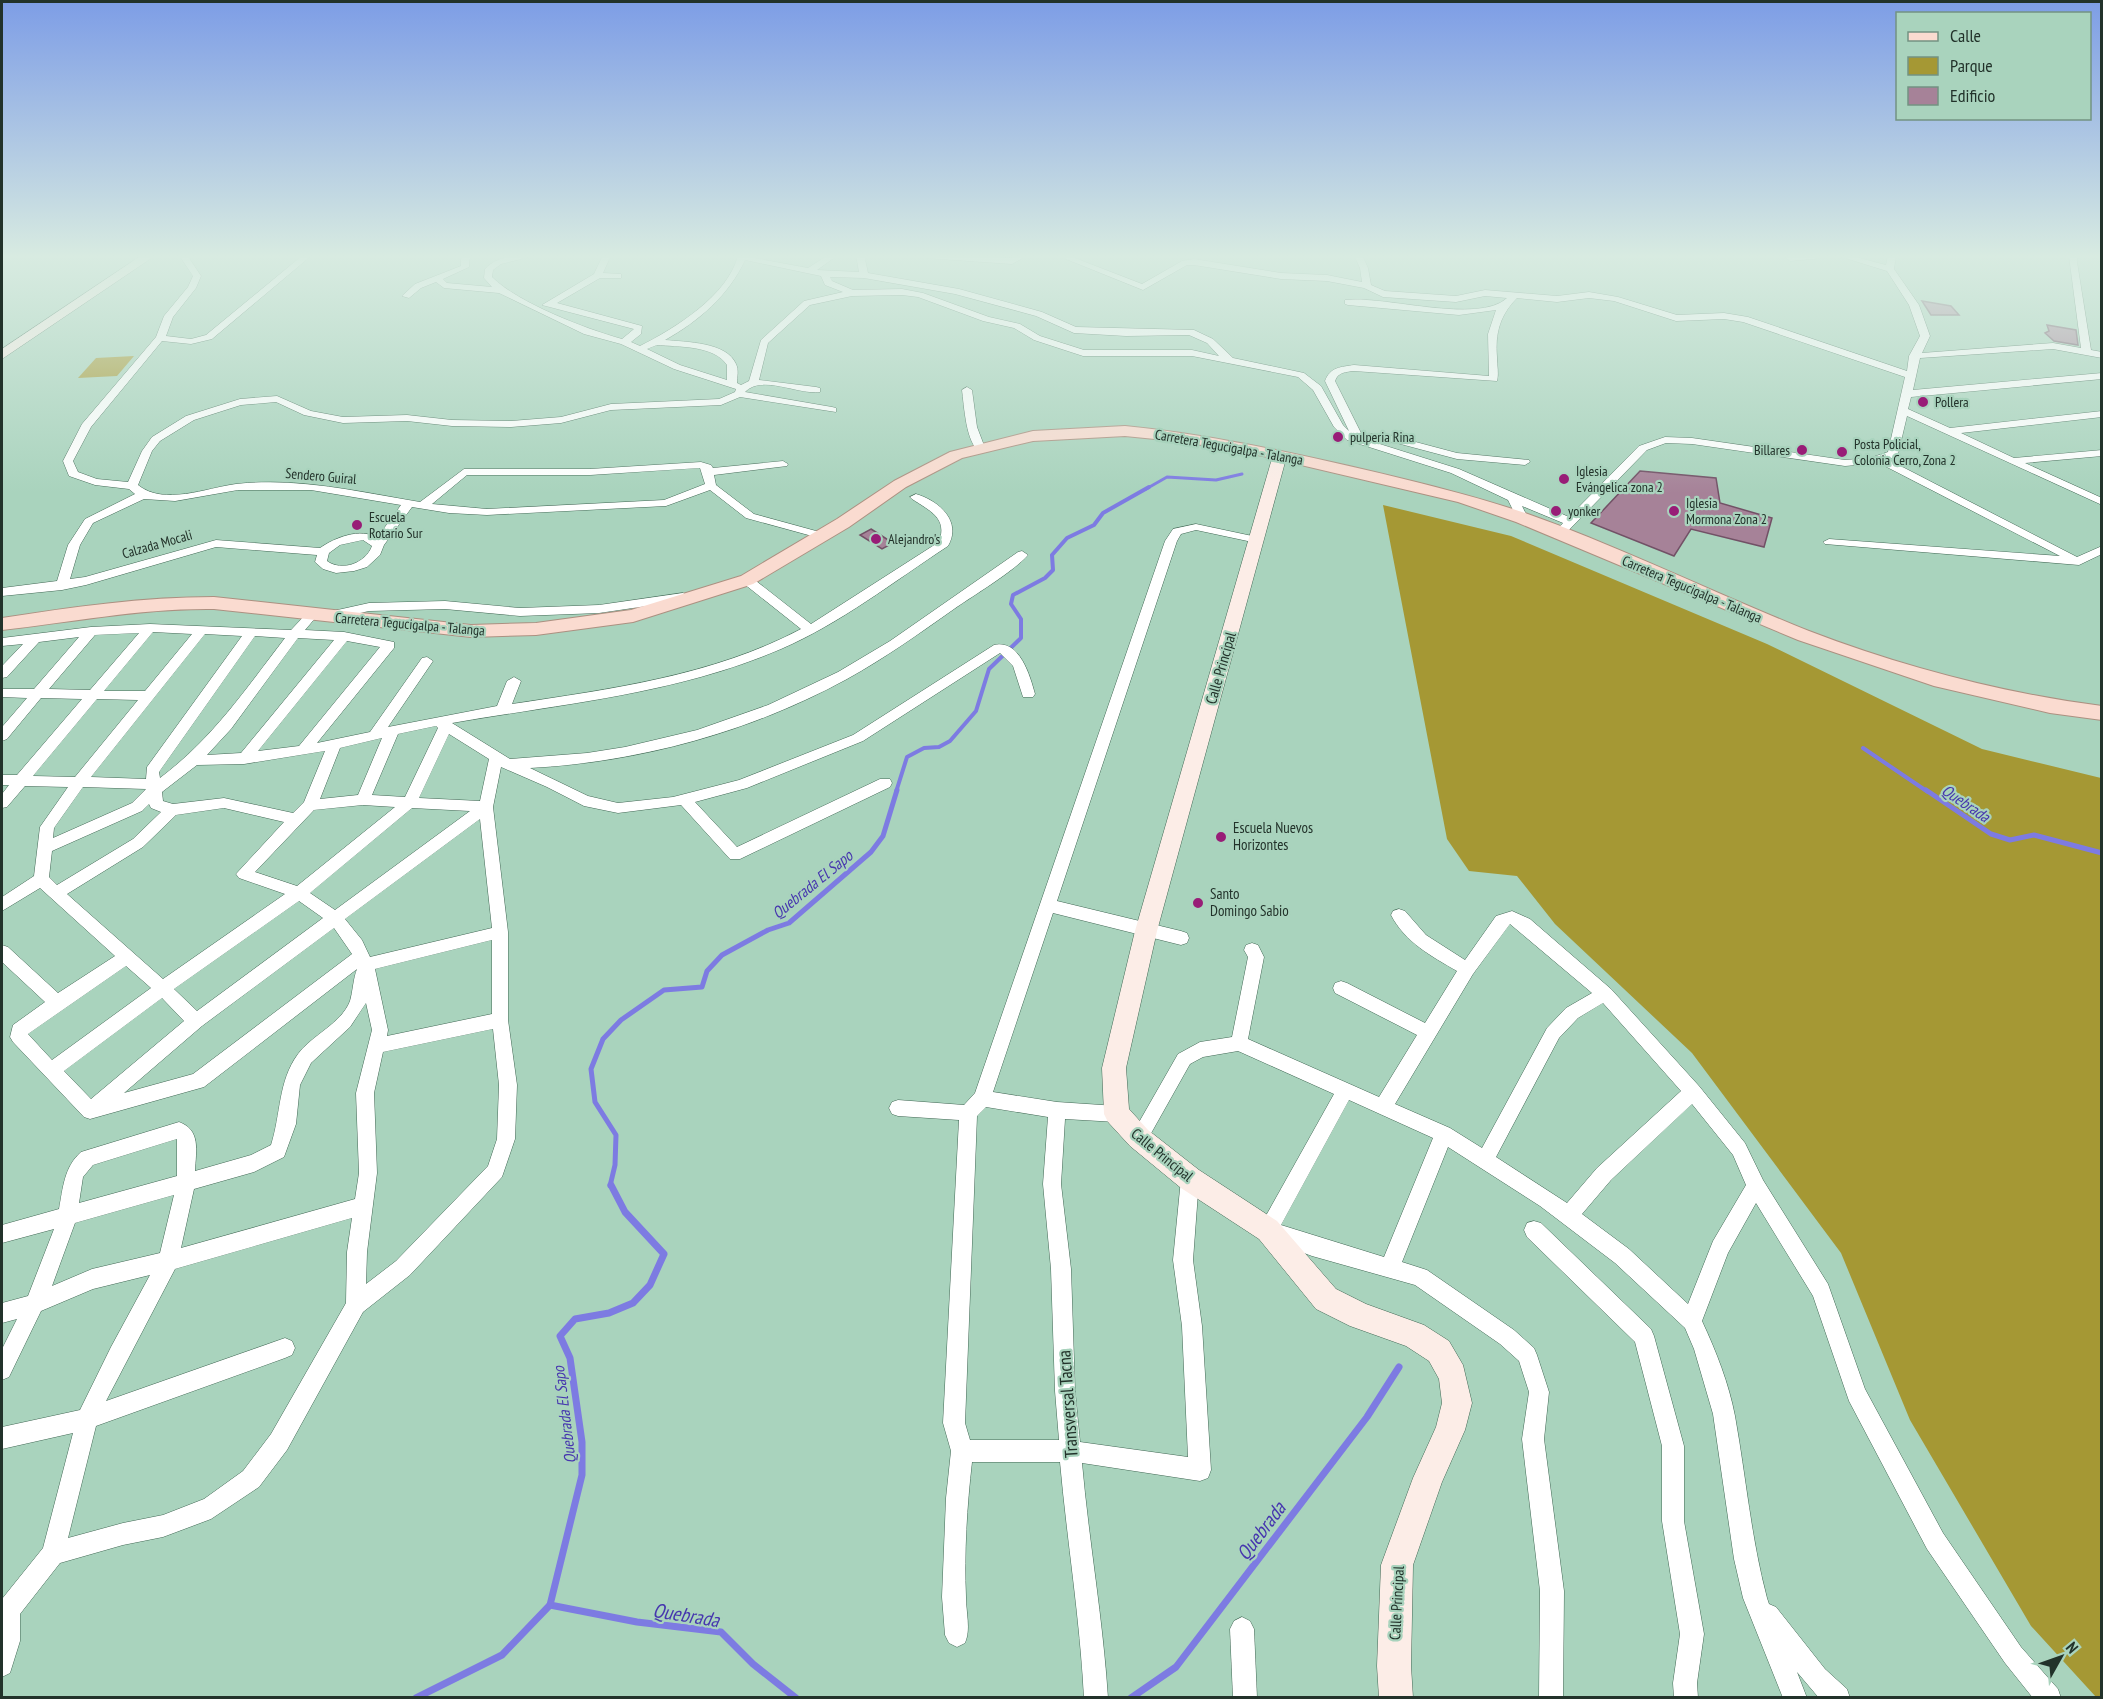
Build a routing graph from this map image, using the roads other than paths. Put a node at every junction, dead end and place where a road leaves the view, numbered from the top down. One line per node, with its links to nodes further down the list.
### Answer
1 (33, 334): 19 (street)
2 (162, 334): 14 (street)
3 (212, 334): 14 (street)
4 (592, 334): 15 (street)
5 (635, 334): 15 (street)
6 (670, 334): 16 (street)
7 (773, 334): 25 (street)
8 (1031, 334): 22 (street)
9 (1196, 334): 22 (street)
10 (1491, 334): 34 (street)
11 (1789, 334): 23 (street)
12 (1924, 334): 20 (street)
13 (2084, 334): 18 (street)
14 (160, 338): 43 (street)
15 (624, 342): 16 (street); 17 (street)
16 (656, 342): 17 (street); 26 (street)
17 (641, 349): 26 (street)
18 (2086, 351): 20 (street); 21 (street)
19 (2, 355)
20 (1914, 356): 23 (street)
21 (2102, 356)
22 (1230, 361): 34 (street)
23 (1908, 375): 29 (street)
24 (2102, 376): 29 (street)
25 (753, 383): 26 (street); 27 (street)
26 (738, 389): 30 (street); 43 (street)
27 (816, 390)
28 (967, 390): 35 (street)
29 (1907, 394): 31 (street)
30 (832, 410)
31 (1902, 410): 33 (street); 38 (street)
32 (2102, 414): 33 (street)
33 (1951, 431): 39 (street)
34 (1354, 437): 40 (street); 47 (street)
35 (980, 448): 37 (main road, Carretera Tegucigalpa - Talanga); 53 (main road, Carretera Tegucigalpa - Talanga)
36 (2102, 453): 39 (street)
37 (1280, 455): 51 (main road, Carretera Tegucigalpa - Talanga); 54 (street, Calle Principal)
38 (1882, 460): 52 (street); 60 (street)
39 (2016, 460): 48 (street)
40 (1525, 462)
41 (783, 464): 42 (street)
42 (708, 472): 44 (street); 50 (street)
43 (132, 486): 45 (street)
44 (711, 486): 50 (street, Sendero Guiral); 53 (street)
45 (143, 495): 49 (street, Sendero Guiral); 62 (street)
46 (916, 497): 67 (street)
47 (1513, 498): 51 (street); 52 (street)
48 (2102, 502)
49 (409, 503): 50 (street, Sendero Guiral); 56 (street)
50 (423, 505)
51 (1522, 518): 52 (main road, Carretera Tegucigalpa - Talanga)
52 (1565, 528): 84 (main road, Carretera Tegucigalpa - Talanga)
53 (823, 536): 61 (main road, Carretera Tegucigalpa - Talanga)
54 (1257, 540): 112 (street); 115 (street, Calle Principal)
55 (1829, 542): 60 (street)
56 (378, 545): 58 (street); 58 (street)
57 (2102, 549): 60 (street)
58 (323, 552): 62 (street, Calzada Mocali)
59 (1022, 555): 93 (street)
60 (2079, 561)
61 (747, 580): 64 (main road, Carretera Tegucigalpa - Talanga); 67 (street)
62 (63, 586): 63 (street, Calzada Mocali)
63 (2, 592)
64 (318, 616): 65 (main road, Carretera Tegucigalpa - Talanga); 71 (street)
65 (2, 624)
66 (150, 628): 68 (street); 69 (street); 81 (street)
67 (809, 629): 83 (street)
68 (91, 631): 73 (street); 79 (street)
69 (201, 631): 70 (street); 82 (street)
70 (251, 633): 71 (street); 98 (street)
71 (294, 634): 72 (street); 92 (street)
72 (344, 636): 90 (street); 91 (street)
73 (36, 637): 74 (street); 76 (street)
74 (2, 642)
75 (427, 661): 87 (street)
76 (2, 674)
77 (514, 681): 83 (street)
78 (2, 693): 79 (street)
79 (36, 694): 81 (street); 88 (street)
80 (1028, 694): 100 (street)
81 (92, 696): 82 (street); 95 (street)
82 (148, 696): 96 (street)
83 (502, 712): 85 (street)
84 (2102, 713)
85 (442, 723): 86 (street); 93 (street); 101 (street)
86 (392, 732): 87 (street); 99 (street)
87 (375, 735): 89 (street)
88 (2, 736)
89 (335, 744): 90 (street); 103 (street)
90 (303, 751): 91 (street)
91 (244, 759): 92 (street)
92 (194, 760): 98 (street)
93 (501, 761): 100 (street); 104 (street)
94 (2, 780): 95 (street)
95 (20, 781): 96 (street); 102 (street)
96 (78, 783): 98 (street); 107 (street)
97 (885, 783): 100 (street)
98 (152, 787): 105 (street); 107 (street)
99 (363, 800): 101 (street); 103 (street)
100 (685, 800)
101 (410, 801): 104 (street); 110 (street)
102 (2, 803)
103 (310, 805): 106 (street)
104 (486, 807): 114 (street); 116 (street)
105 (172, 810): 106 (street); 109 (street)
106 (298, 820): 110 (street)
107 (45, 848): 108 (street)
108 (41, 879): 109 (street); 111 (street)
109 (56, 893): 120 (street)
110 (299, 893): 114 (street); 123 (street)
111 (2, 905)
112 (1046, 905): 115 (street); 135 (street)
113 (1399, 915): 122 (street)
114 (335, 918): 121 (street); 128 (street)
115 (1146, 931): 117 (street); 140 (street, Calle Principal)
116 (500, 933): 121 (street); 127 (street)
117 (1181, 938)
118 (1252, 950): 130 (street)
119 (2, 952): 126 (street)
120 (126, 957): 123 (street); 126 (street)
121 (364, 960): 131 (street); 139 (street); 145 (street)
122 (1467, 969): 125 (street); 129 (street)
123 (163, 988): 128 (street); 132 (street)
124 (1341, 988): 129 (street)
125 (1605, 994): 134 (street); 143 (street)
126 (57, 1003): 132 (street)
127 (500, 1020): 131 (street); 156 (street)
128 (196, 1021): 139 (street)
129 (1429, 1033): 136 (street)
130 (1239, 1043): 133 (street); 142 (street)
131 (376, 1046): 147 (street)
132 (52, 1070): 139 (street)
133 (1346, 1089): 136 (street); 150 (street)
134 (1693, 1092): 146 (street); 149 (street)
135 (975, 1106): 137 (street); 138 (street); 163 (street)
136 (1384, 1106): 141 (street)
137 (898, 1108)
138 (1057, 1110): 140 (street); 164 (street, Transversal Tacna)
139 (90, 1111)
140 (1117, 1114): 142 (street, Calle Principal)
141 (1444, 1134): 143 (street); 154 (street)
142 (1139, 1138): 144 (street, Calle Principal)
143 (1485, 1160): 149 (street)
144 (1190, 1179): 150 (street, Calle Principal); 164 (street)
145 (186, 1181): 148 (street); 148 (street); 153 (street)
146 (1756, 1186): 158 (street); 178 (street)
147 (363, 1206): 153 (street); 156 (street)
148 (67, 1216): 152 (street); 155 (street)
149 (1568, 1216): 158 (street)
150 (1268, 1230): 154 (street); 173 (street, Calle Principal)
151 (1534, 1230): 175 (street)
152 (2, 1234)
153 (168, 1262): 155 (street); 161 (street)
154 (1389, 1269): 174 (street)
155 (37, 1303): 157 (street); 160 (street)
156 (356, 1305): 165 (street)
157 (2, 1312)
158 (1692, 1321): 166 (street)
159 (285, 1348): 161 (street)
160 (2, 1370)
161 (87, 1419): 162 (street); 165 (street)
162 (2, 1438)
163 (962, 1451): 164 (street); 169 (street)
164 (1071, 1451): 171 (street, Transversal Tacna)
165 (53, 1554): 167 (street)
166 (1755, 1598): 176 (street); 177 (street)
167 (5, 1614): 170 (street)
168 (1242, 1629): 172 (street)
169 (957, 1635)
170 (2, 1665)
171 (1096, 1698)
172 (1245, 1698)
173 (1396, 1698)
174 (1551, 1698)
175 (1686, 1698)
176 (1795, 1698)
177 (1838, 1698)
178 (2049, 1698)

